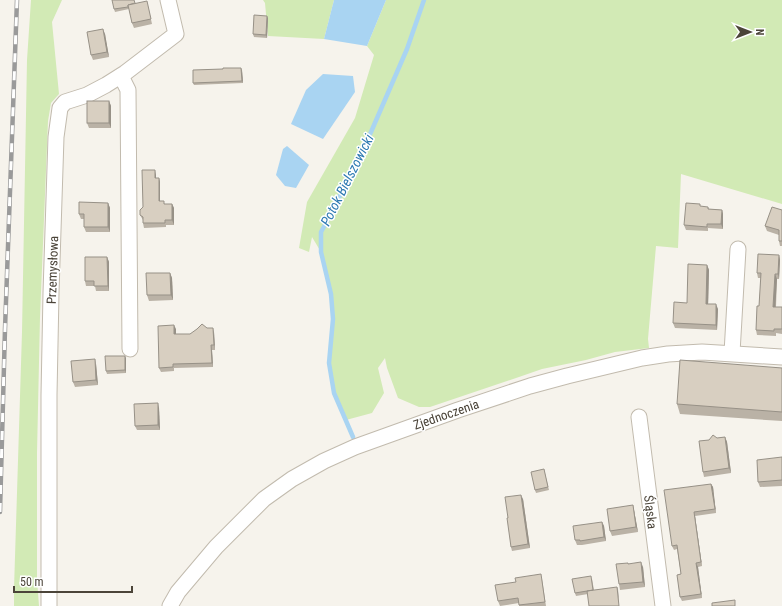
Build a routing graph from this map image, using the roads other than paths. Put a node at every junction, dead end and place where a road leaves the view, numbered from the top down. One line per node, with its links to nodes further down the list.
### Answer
1 (168, 0): 2 (street, Przemysłowa)
2 (121, 76): 4 (street); 8 (street, Przemysłowa)
3 (738, 249): 5 (street)
4 (130, 350)
5 (732, 353): 6 (street, Zjednoczenia); 9 (street, Zjednoczenia)
6 (782, 357)
7 (639, 417): 10 (street, Śląska)
8 (49, 606)
9 (170, 606)
10 (663, 606)

